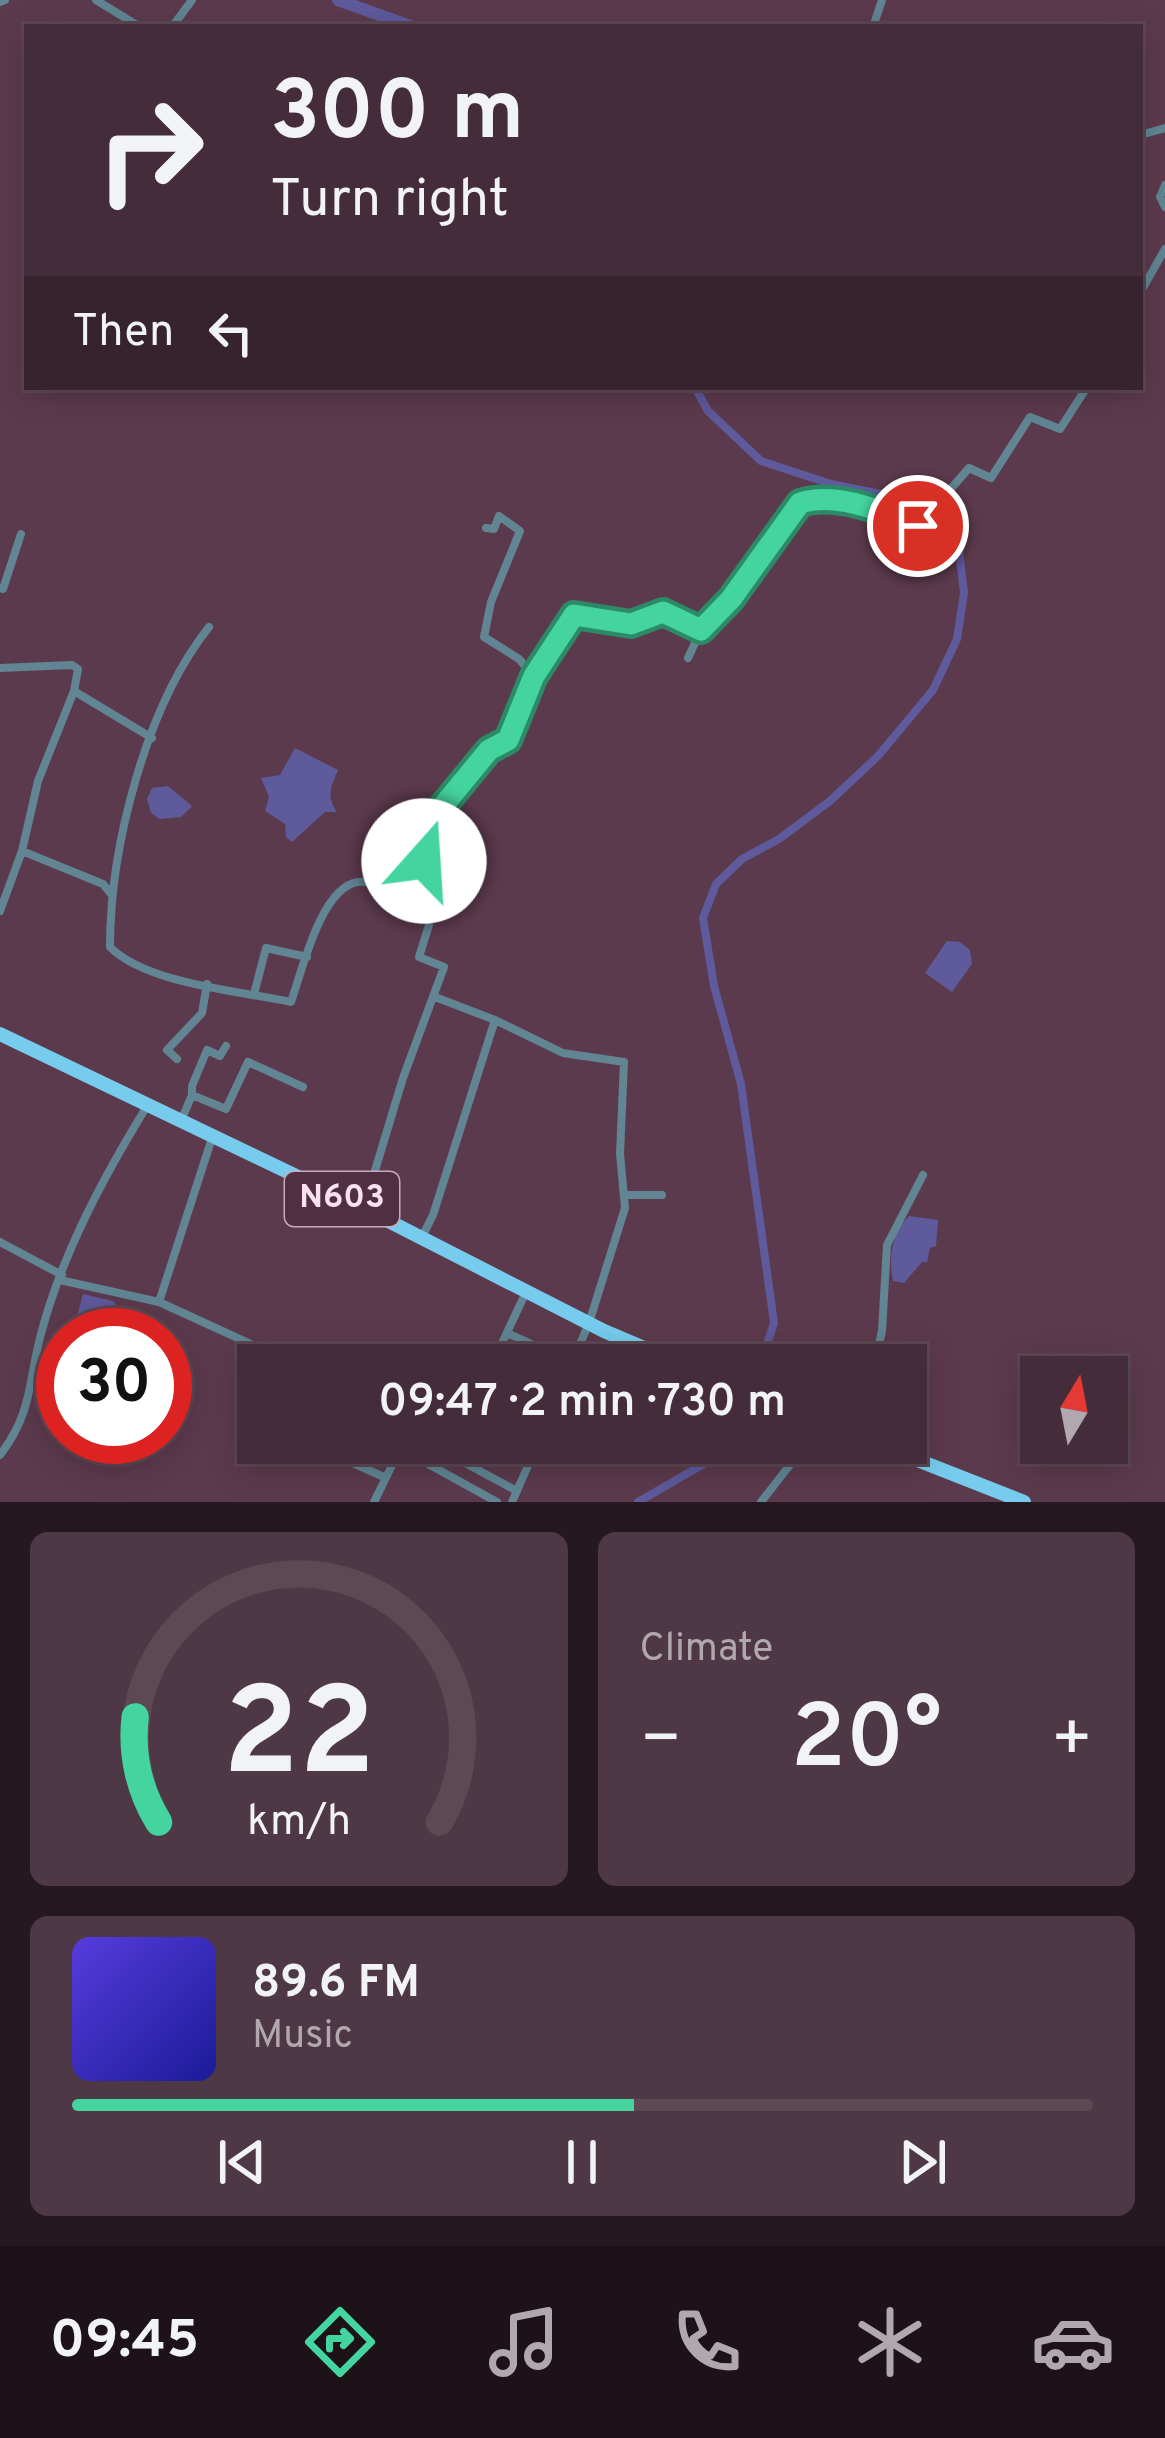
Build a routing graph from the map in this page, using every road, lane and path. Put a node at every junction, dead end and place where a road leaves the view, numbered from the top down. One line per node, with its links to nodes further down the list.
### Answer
1 (96, 0): 2 (street)
2 (135, 24)
3 (1165, 185): 4 (street)
4 (1165, 207)
5 (1165, 249): 6 (street)
6 (1143, 288)
7 (1085, 390): 8 (street)
8 (941, 500)
9 (918, 526): 14 (street)
10 (486, 528): 17 (street)
11 (21, 534): 12 (street)
12 (0, 588)
13 (208, 627): 19 (street)
14 (701, 630): 15 (street); 17 (street)
15 (688, 658)
16 (0, 668): 18 (street)
17 (534, 676): 24 (street)
18 (74, 692): 19 (street); 20 (street)
19 (152, 738): 21 (street)
20 (22, 851): 21 (street); 22 (street)
21 (112, 896): 25 (street)
22 (0, 911)
23 (429, 925): 27 (street)
24 (307, 958): 26 (street); 26 (street)
25 (207, 984): 26 (street); 31 (street)
26 (254, 994)
27 (434, 997): 28 (street); 40 (street)
28 (495, 1020): 38 (street); 41 (street)
29 (0, 1034): 34 (highway, N603)
30 (226, 1046): 33 (street)
31 (177, 1059)
32 (303, 1087): 33 (street)
33 (192, 1094): 35 (street)
34 (147, 1106): 35 (highway, N603); 43 (street)
35 (181, 1122): 36 (highway, N603)
36 (212, 1138): 40 (highway, N603); 45 (street)
37 (923, 1175): 53 (street)
38 (624, 1195): 39 (street); 46 (street)
39 (662, 1195)
40 (363, 1208): 41 (highway, N603)
41 (422, 1238): 44 (highway, N603)
42 (0, 1242): 43 (street)
43 (61, 1277): 45 (street); 54 (street)
44 (526, 1292): 46 (highway, N603); 47 (street)
45 (159, 1302): 48 (street)
46 (589, 1323): 51 (street); 52 (highway, N603)
47 (507, 1334): 49 (street); 50 (street)
48 (251, 1344)
49 (501, 1344)
50 (529, 1344)
51 (580, 1344)
52 (636, 1344)
53 (879, 1344)
54 (0, 1455)
55 (354, 1464): 62 (street)
56 (391, 1464): 62 (street)
57 (433, 1464): 65 (street)
58 (467, 1464): 63 (street)
59 (529, 1464): 63 (street)
60 (791, 1464): 67 (street)
61 (927, 1464): 68 (highway)
62 (383, 1477): 64 (street)
63 (518, 1491): 66 (street)
64 (374, 1502)
65 (497, 1502)
66 (512, 1502)
67 (761, 1502)
68 (1024, 1502)

